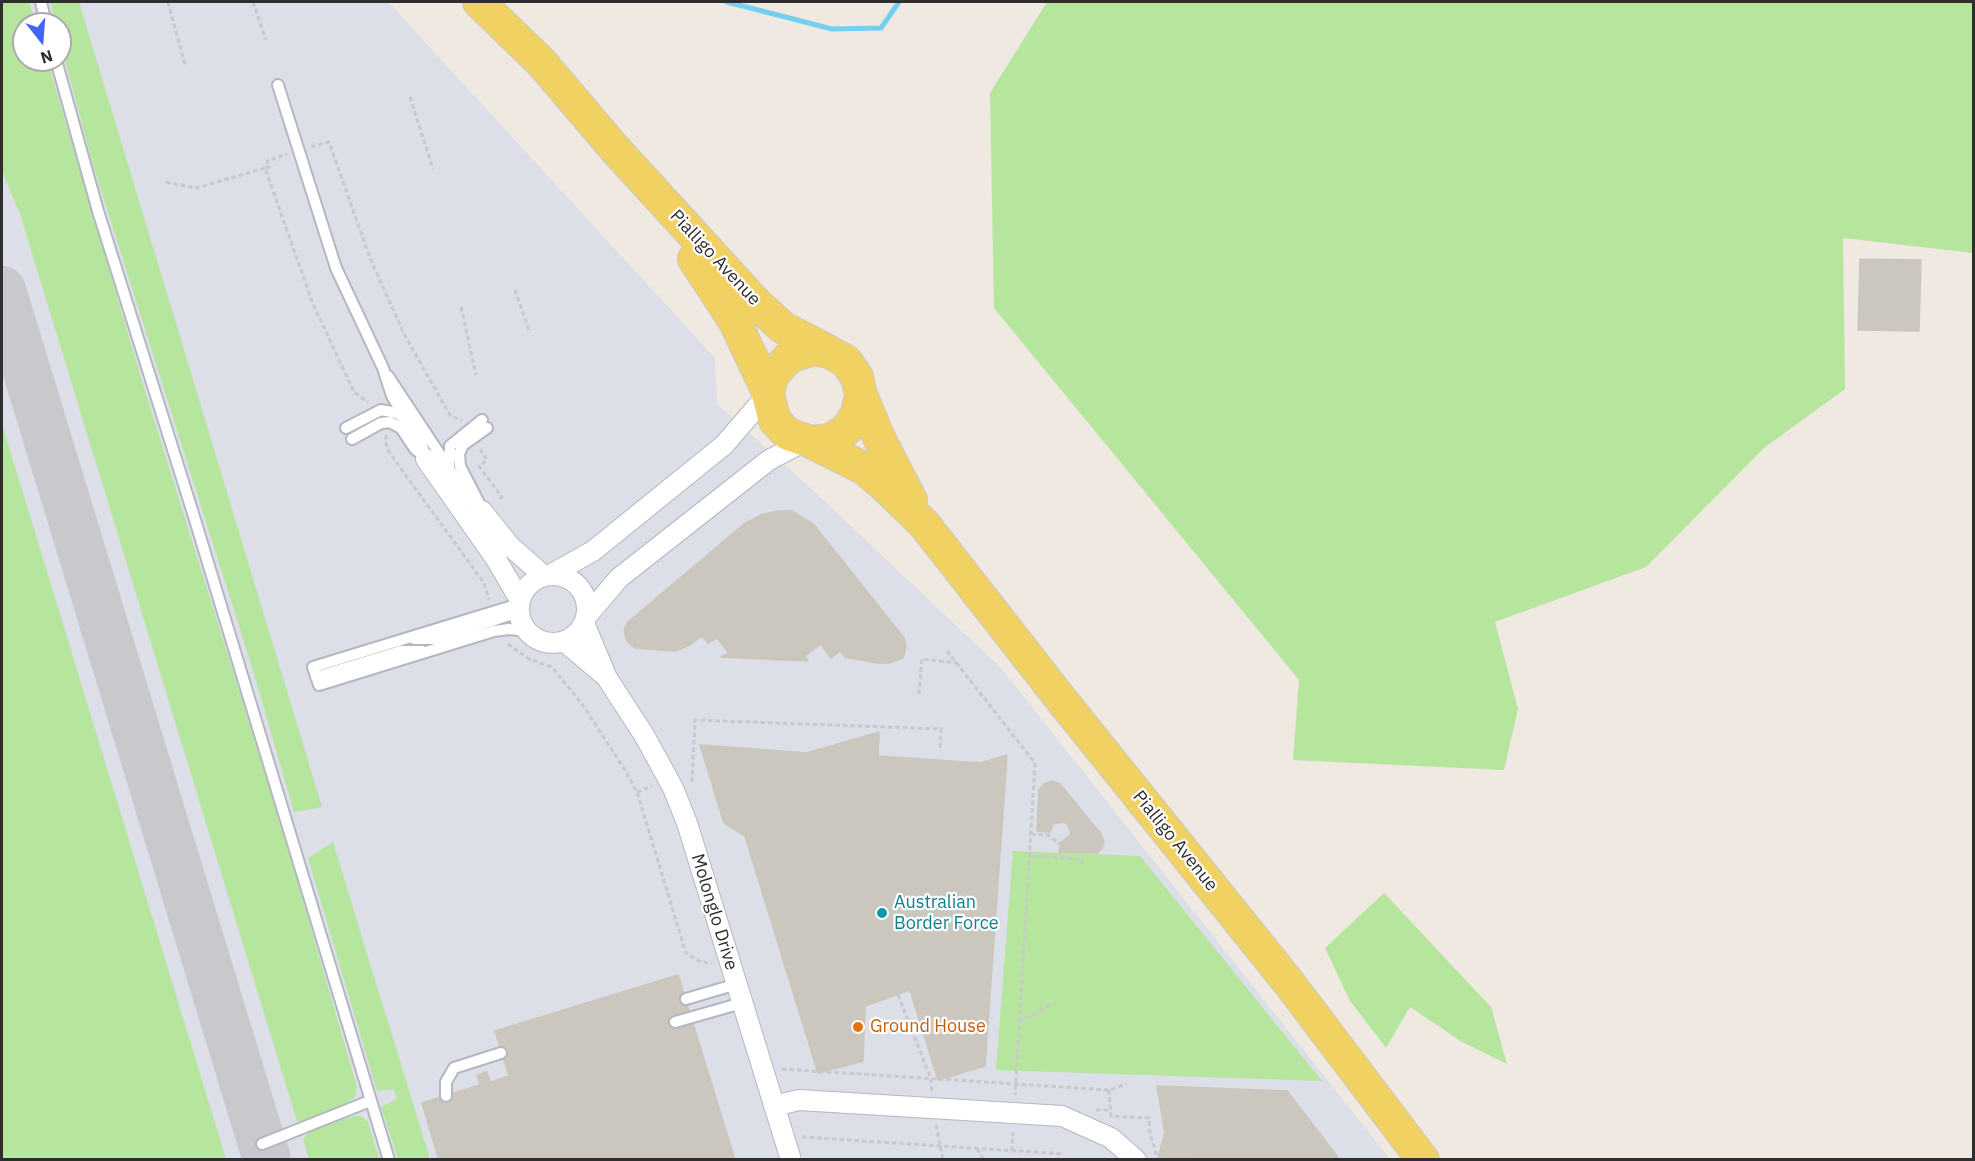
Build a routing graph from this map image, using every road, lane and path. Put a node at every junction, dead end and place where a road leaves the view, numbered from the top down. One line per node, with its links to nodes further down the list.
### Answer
1 (168, 2): 5 (path)
2 (253, 2): 4 (path)
3 (478, 2): 9 (main road, Pialligo Avenue)
4 (266, 40)
5 (185, 65)
6 (59, 72): 60 (lane)
7 (278, 85): 10 (lane)
8 (410, 97): 12 (path)
9 (615, 148): 16 (main road, Pialligo Avenue); 19 (main road, Pialligo Avenue)
10 (298, 151): 11 (path); 17 (lane); 24 (path)
11 (265, 168)
12 (433, 169)
13 (515, 290): 15 (path)
14 (461, 307): 18 (path)
15 (530, 333)
16 (829, 352): 19 (main road); 20 (main road)
17 (383, 368): 21 (lane); 28 (lane)
18 (476, 375)
19 (768, 393): 26 (main road); 32 (street)
20 (861, 395): 26 (main road); 30 (main road, Pialligo Avenue)
21 (408, 421): 23 (lane); 27 (lane)
22 (484, 424): 24 (lane)
23 (346, 428)
24 (470, 434): 28 (lane); 29 (lane); 29 (path)
25 (352, 439): 27 (lane)
26 (808, 442): 30 (main road, Pialligo Avenue); 34 (street)
27 (426, 459): 29 (street)
28 (452, 473): 29 (lane)
29 (475, 516): 31 (path); 32 (street); 33 (street)
30 (924, 524): 75 (main road, Pialligo Avenue)
31 (449, 536)
32 (547, 576): 33 (street); 34 (street)
33 (520, 605): 35 (street); 35 (lane)
34 (585, 620): 36 (street); 39 (street, Molonglo Drive)
35 (528, 631): 36 (street)
36 (564, 641): 39 (street, Molonglo Drive)
37 (947, 651): 38 (path)
38 (957, 663): 40 (path); 43 (path)
39 (607, 678): 47 (street, Molonglo Drive)
40 (919, 694)
41 (940, 751): 42 (path)
42 (692, 790)
43 (1031, 834): 44 (path); 45 (path)
44 (1059, 844)
45 (1030, 856): 46 (path); 52 (path)
46 (1082, 867)
47 (740, 993): 49 (lane); 51 (lane); 61 (street, Molonglo Drive)
48 (898, 995): 55 (path)
49 (686, 999)
50 (1054, 1003): 52 (path)
51 (675, 1022)
52 (1020, 1022): 56 (path)
53 (501, 1053): 59 (lane)
54 (777, 1069): 55 (path)
55 (931, 1079): 56 (path)
56 (1016, 1084): 58 (path); 62 (path)
57 (1126, 1084): 58 (path)
58 (1109, 1090): 74 (path)
59 (446, 1096)
60 (370, 1101): 64 (lane); 69 (lane)
61 (774, 1106): 62 (street); 70 (street, Molonglo Drive)
62 (1014, 1112): 67 (path); 73 (street)
63 (798, 1137): 65 (path)
64 (262, 1144)
65 (938, 1146): 66 (path); 71 (path)
66 (977, 1149): 67 (path); 72 (path)
67 (1012, 1151): 68 (path)
68 (1064, 1154)
69 (389, 1160)
70 (790, 1160)
71 (943, 1160)
72 (984, 1160)
73 (1136, 1160)
74 (1158, 1160)
75 (1423, 1160)

